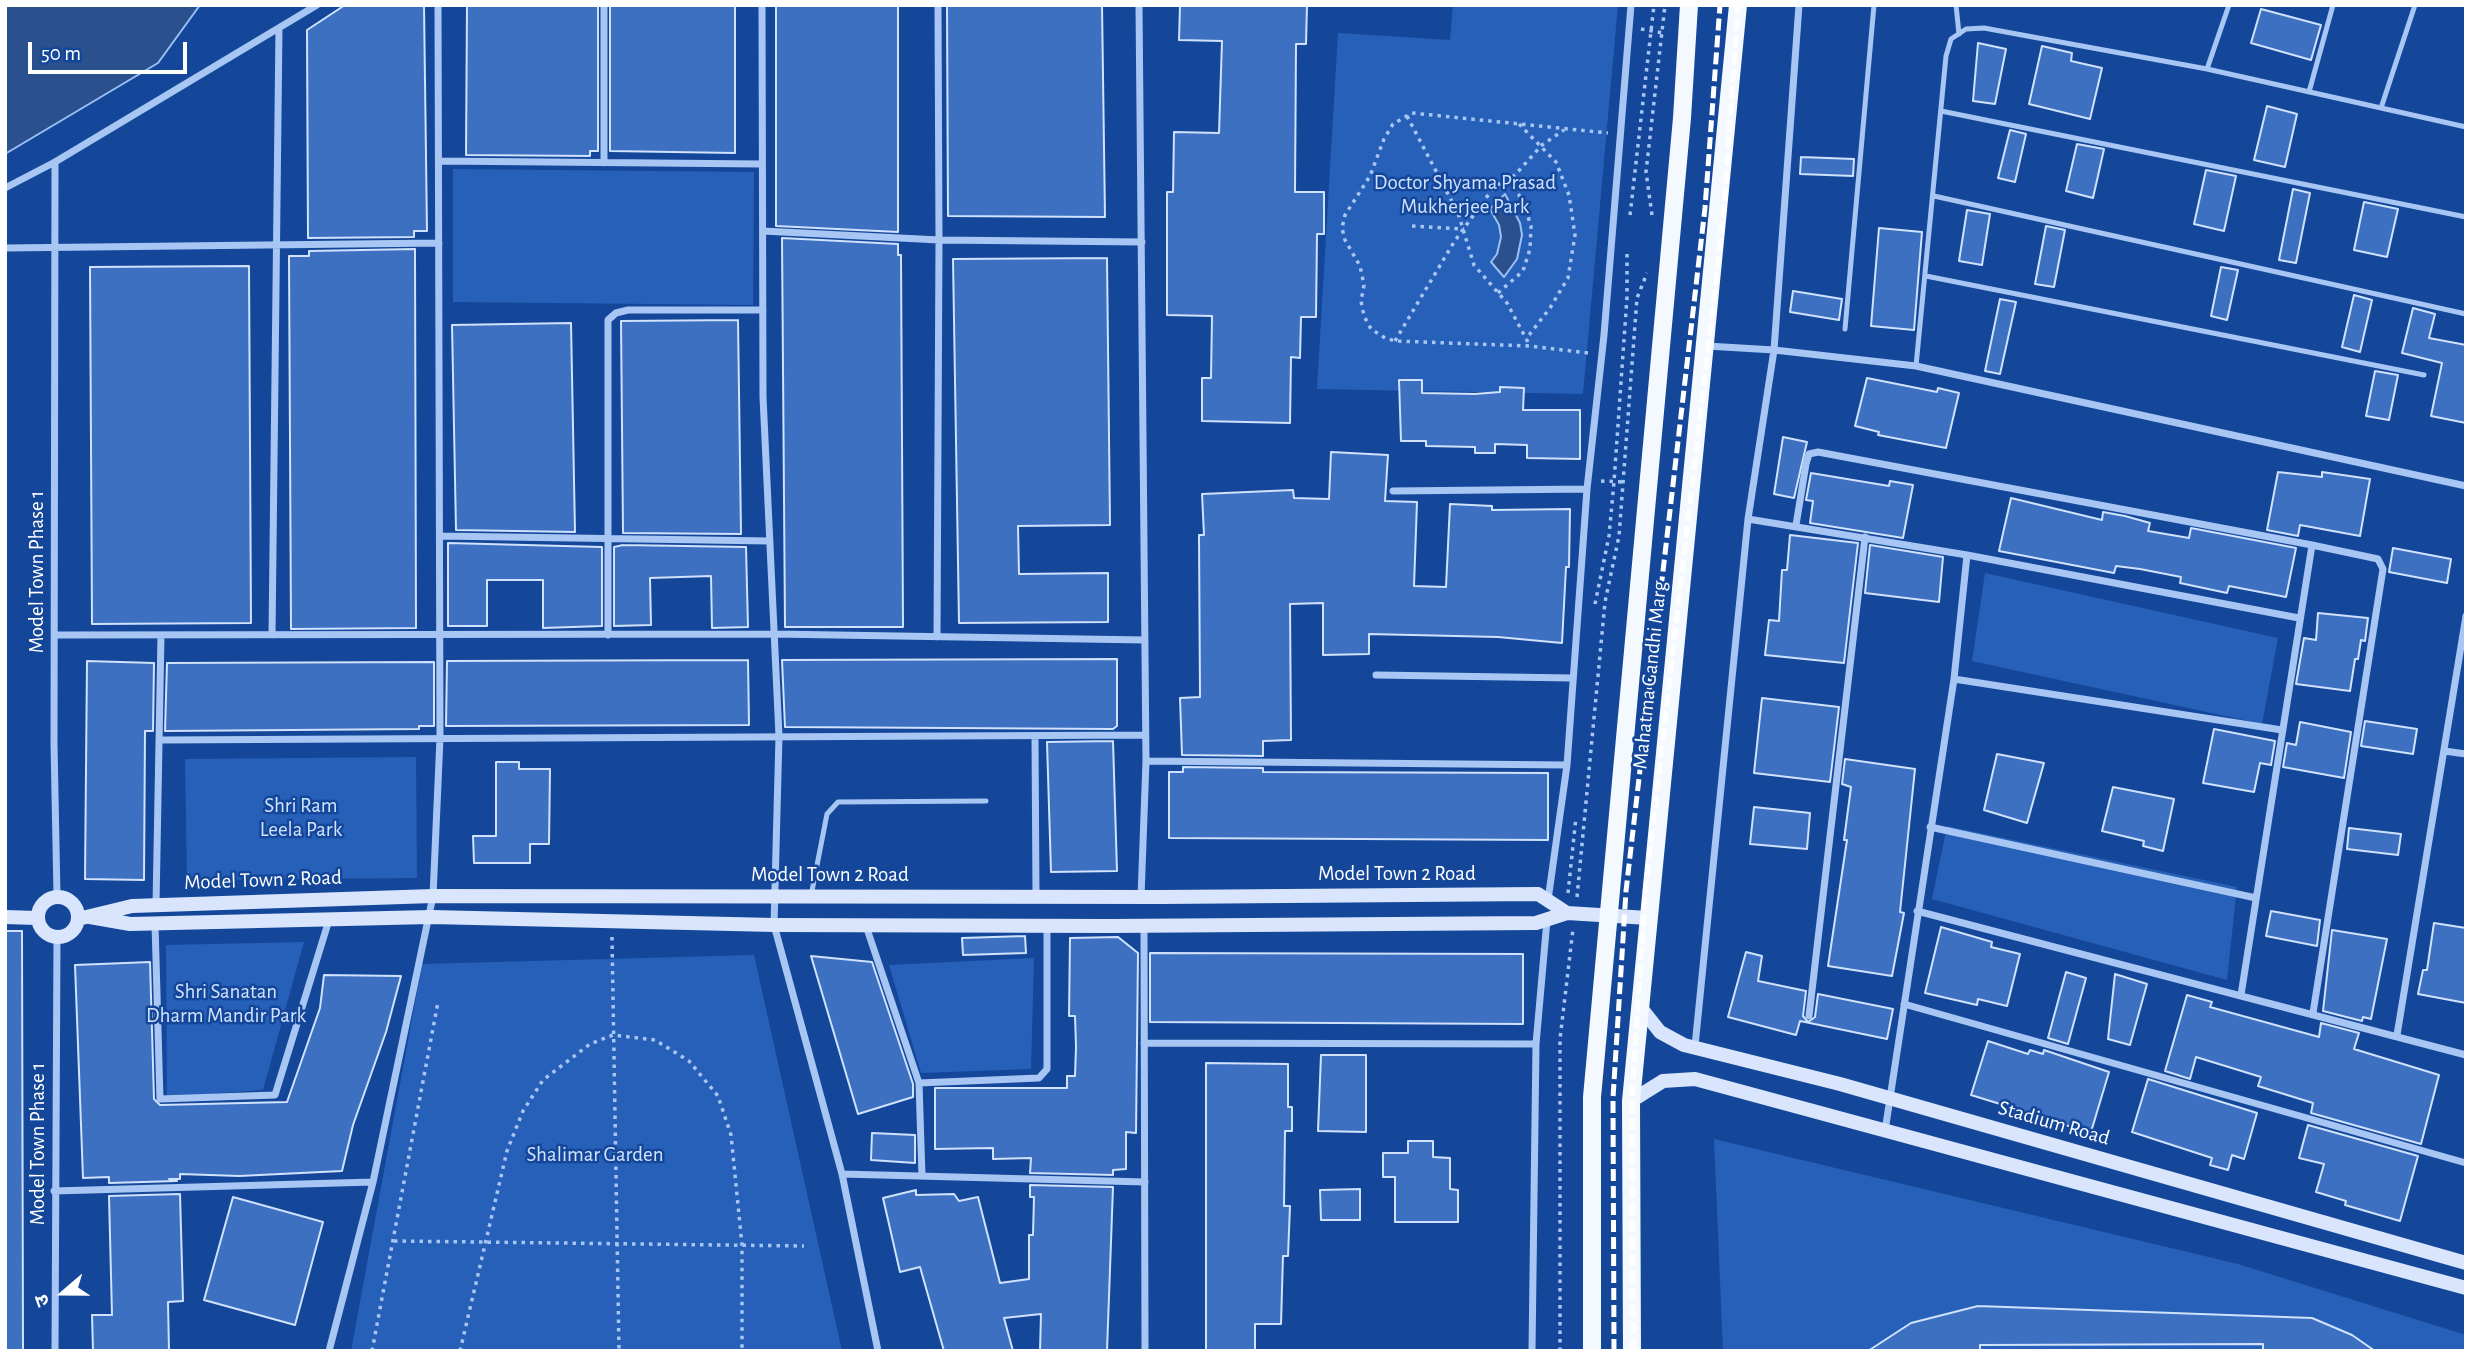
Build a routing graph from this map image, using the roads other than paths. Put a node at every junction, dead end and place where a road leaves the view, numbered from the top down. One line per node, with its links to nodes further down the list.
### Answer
1 (317, 5): 16 (street)
2 (438, 5): 23 (street)
3 (604, 5): 25 (street)
4 (762, 5): 26 (street)
5 (938, 5): 31 (street)
6 (1139, 5): 32 (street)
7 (1631, 5): 46 (street)
8 (1689, 5): 92 (main road, Mahatma Gandhi Marg)
9 (1738, 5): 41 (main road, Mahatma Gandhi Marg)
10 (1799, 5): 42 (street)
11 (1874, 5): 40 (lane)
12 (1956, 5): 17 (lane)
13 (2229, 5): 18 (lane)
14 (2333, 5): 19 (lane)
15 (2415, 5): 20 (lane)
16 (279, 28): 24 (street); 34 (street)
17 (1959, 34): 18 (lane); 21 (lane)
18 (2207, 69): 19 (lane)
19 (2309, 92): 20 (lane)
20 (2381, 108): 22 (lane)
21 (1941, 111): 28 (lane); 29 (lane)
22 (2466, 127)
23 (439, 161): 25 (street); 33 (street)
24 (55, 162): 27 (street); 35 (street, Model Town Phase 1)
25 (604, 163): 26 (street)
26 (762, 164): 30 (street)
27 (5, 188)
28 (1934, 196): 37 (lane); 39 (lane)
29 (2466, 217)
30 (763, 231): 31 (street); 38 (street)
31 (939, 240): 32 (street); 64 (street)
32 (1142, 242): 65 (street)
33 (439, 243): 34 (street); 50 (street)
34 (277, 246): 35 (street); 61 (street)
35 (55, 247): 36 (street); 59 (street, Model Town Phase 1)
36 (5, 248)
37 (1926, 276): 43 (lane); 44 (lane)
38 (762, 310): 51 (street); 53 (street)
39 (2466, 314)
40 (1846, 330)
41 (1706, 346): 42 (street); 97 (main road, Mahatma Gandhi Marg)
42 (1774, 350): 43 (street); 48 (street)
43 (1916, 366): 45 (street)
44 (2424, 375)
45 (2466, 486)
46 (1587, 489): 47 (street); 67 (street)
47 (1392, 491)
48 (1748, 519): 49 (street); 114 (street)
49 (1796, 525): 52 (street); 54 (street)
50 (440, 536): 51 (street); 62 (street)
51 (607, 537): 53 (street); 63 (street)
52 (1865, 537): 55 (street); 110 (street)
53 (770, 541): 58 (street)
54 (2312, 545): 57 (street); 109 (street)
55 (1967, 555): 57 (street); 68 (street)
56 (2466, 616): 75 (street)
57 (2299, 618): 69 (street)
58 (774, 634): 63 (street); 64 (street); 71 (street)
59 (55, 635): 60 (street); 81 (street, Model Town Phase 1)
60 (161, 635): 61 (street); 74 (street)
61 (272, 635): 62 (street)
62 (440, 635): 63 (street); 73 (street)
63 (608, 635)
64 (937, 637): 65 (street)
65 (1145, 640): 70 (street)
66 (1377, 675): 67 (street)
67 (1572, 678): 78 (street)
68 (1954, 679): 69 (street); 80 (street)
69 (2282, 730): 87 (street)
70 (1144, 735): 72 (street); 77 (street)
71 (779, 736): 72 (street); 73 (street); 83 (street)
72 (1035, 737): 85 (street)
73 (440, 738): 74 (street); 82 (street)
74 (162, 740): 89 (street)
75 (2444, 751): 76 (street); 111 (street)
76 (2466, 754)
77 (1146, 761): 78 (street); 86 (street)
78 (1567, 765): 88 (street)
79 (986, 801): 84 (lane)
80 (1930, 827): 87 (street); 91 (street)
81 (57, 896): 95 (street); 96 (street)
82 (433, 896): 83 (street, Model Town 2 Road); 89 (street, Model Town 2 Road); 94 (street)
83 (772, 896): 84 (street, Model Town 2 Road); 102 (street)
84 (811, 896): 85 (street, Model Town 2 Road)
85 (1035, 897): 86 (street, Model Town 2 Road)
86 (1141, 897): 88 (street, Model Town 2 Road)
87 (2256, 898): 106 (street)
88 (1548, 900): 90 (street, Model Town 2 Road)
89 (156, 905): 96 (street, Model Town 2 Road)
90 (1570, 908): 92 (street); 99 (street, Model Town 2 Road)
91 (1917, 911): 106 (street); 107 (street)
92 (1609, 916): 97 (street); 133 (main road, Mahatma Gandhi Marg)
93 (5, 917): 95 (street)
94 (431, 917): 98 (street, Model Town 2 Road); 102 (street, Model Town 2 Road); 123 (street)
95 (36, 918): 105 (street)
96 (84, 918): 100 (street, Model Town 2 Road); 105 (street)
97 (1648, 918): 108 (main road, Mahatma Gandhi Marg)
98 (329, 919): 100 (street, Model Town 2 Road); 100 (street)
99 (1547, 920): 104 (street, Model Town 2 Road); 113 (street)
100 (155, 924)
101 (1047, 924): 103 (street, Model Town 2 Road); 104 (street, Model Town 2 Road); 116 (street)
102 (774, 925): 103 (street, Model Town 2 Road); 121 (street)
103 (866, 925): 116 (street)
104 (1144, 926): 112 (street)
105 (57, 938): 125 (street, Model Town Phase 1)
106 (2241, 995): 109 (street)
107 (1904, 1003): 117 (street); 120 (street)
108 (1641, 1008): 114 (street, Stadium Road); 118 (main road, Mahatma Gandhi Marg)
109 (2313, 1013): 111 (street)
110 (1809, 1016)
111 (2397, 1035): 115 (street)
112 (1144, 1043): 113 (street); 124 (street)
113 (1536, 1044): 132 (street)
114 (1695, 1046): 117 (street, Stadium Road)
115 (2466, 1055)
116 (919, 1083): 122 (street)
117 (1891, 1099): 119 (street); 126 (street, Stadium Road)
118 (1631, 1101): 119 (street); 134 (main road, Mahatma Gandhi Marg)
119 (1884, 1132): 127 (street)
120 (2466, 1163)
121 (842, 1174): 122 (street); 130 (street)
122 (922, 1176): 124 (street)
123 (373, 1182): 125 (street); 129 (street)
124 (1145, 1182): 131 (street)
125 (54, 1191): 128 (street, Model Town Phase 1)
126 (2466, 1263)
127 (2466, 1288)
128 (55, 1351)
129 (329, 1351)
130 (878, 1351)
131 (1145, 1351)
132 (1532, 1351)
133 (1592, 1351)
134 (1632, 1351)

